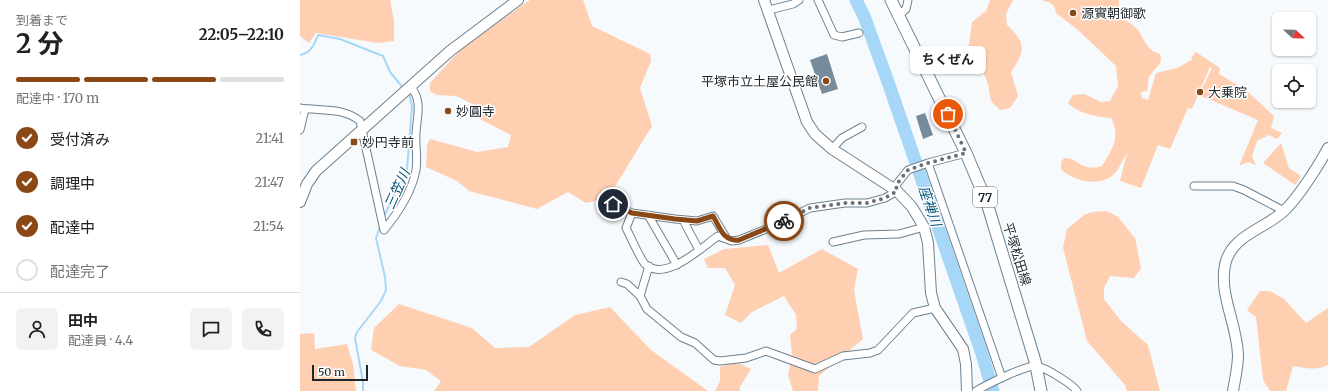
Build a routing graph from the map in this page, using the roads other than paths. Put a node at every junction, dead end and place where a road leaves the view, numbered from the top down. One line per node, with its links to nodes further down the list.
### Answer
1 (518, 0): 10 (street)
2 (764, 0): 7 (street)
3 (799, 0): 7 (street)
4 (818, 0): 9 (street)
5 (891, 0): 8 (main road, 平塚松田線 / 77)
6 (908, 0): 8 (street)
7 (769, 10): 16 (street)
8 (899, 15): 17 (main road, 平塚松田線 / 77)
9 (859, 33)
10 (406, 89): 13 (street); 13 (street)
11 (303, 109): 13 (street); 14 (street)
12 (862, 127): 16 (street)
13 (362, 129): 21 (street)
14 (300, 130)
15 (1328, 148): 23 (street)
16 (832, 149): 20 (street)
17 (966, 153): 18 (street); 36 (main road, 平塚松田線 / 77)
18 (927, 163): 20 (street); 37 (street)
19 (1194, 186): 23 (street)
20 (897, 191): 27 (street); 28 (street)
21 (300, 202)
22 (613, 204): 24 (street)
23 (1284, 211): 42 (street)
24 (632, 213): 25 (street); 32 (street)
25 (648, 215): 26 (street); 31 (street)
26 (683, 220): 28 (street); 30 (street)
27 (924, 227): 29 (street); 35 (street)
28 (727, 239): 30 (street)
29 (832, 242)
30 (699, 250): 31 (street)
31 (677, 265): 32 (street)
32 (649, 266): 34 (street)
33 (621, 282): 34 (street)
34 (640, 296): 35 (street)
35 (935, 308): 38 (street)
36 (1036, 366): 37 (street); 40 (main road, 平塚松田線 / 77); 41 (street)
37 (1001, 379): 39 (street)
38 (967, 391)
39 (976, 391)
40 (1042, 391)
41 (1077, 391)
42 (1234, 391)

